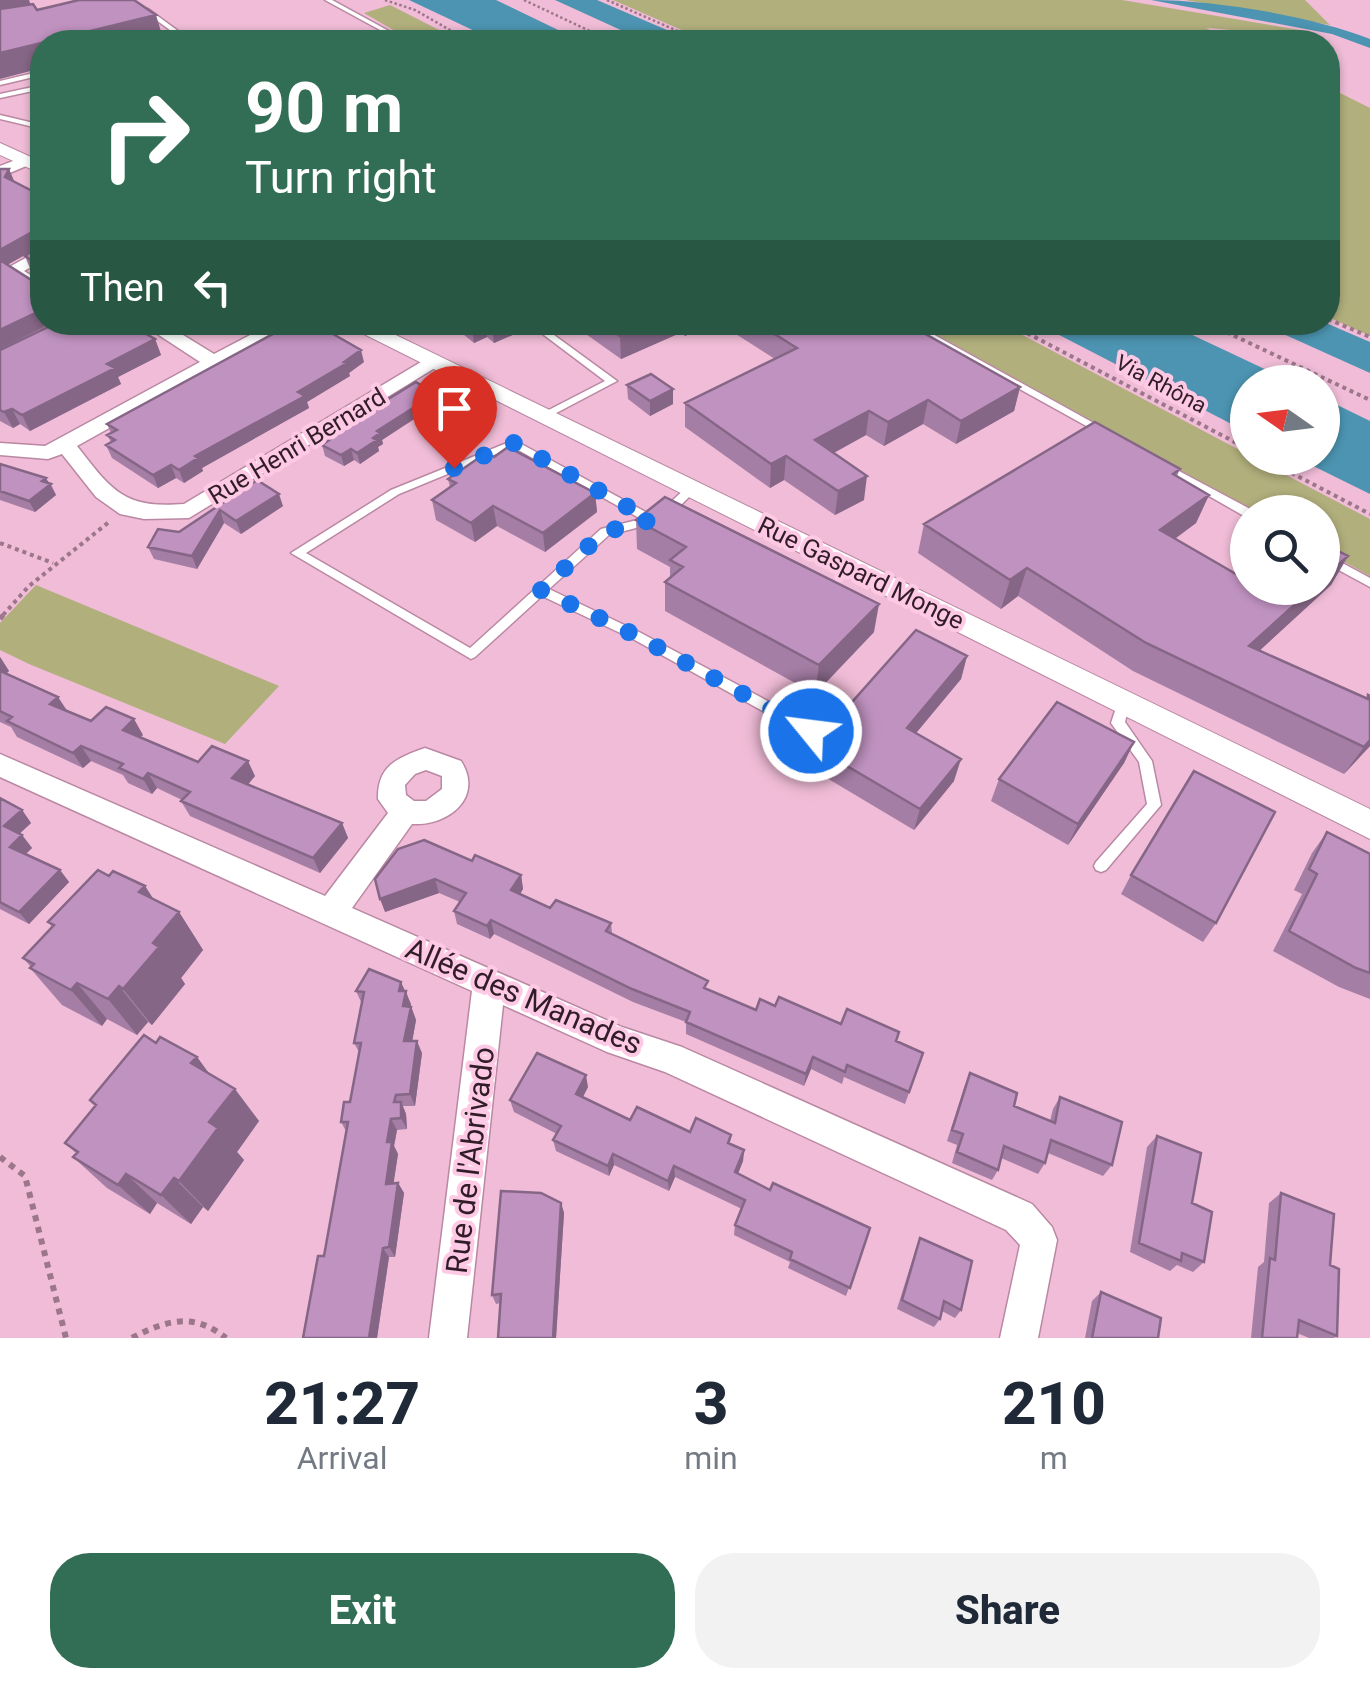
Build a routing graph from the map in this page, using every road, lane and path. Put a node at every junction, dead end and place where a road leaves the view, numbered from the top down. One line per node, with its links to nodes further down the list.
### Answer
1 (328, 0): 7 (lane)
2 (385, 0): 8 (path)
3 (524, 0): 9 (path)
4 (607, 0): 10 (path)
5 (134, 1): 6 (lane)
6 (173, 30)
7 (384, 30)
8 (449, 30)
9 (588, 30)
10 (676, 30)
11 (30, 76): 12 (lane)
12 (0, 83)
13 (30, 90): 14 (lane)
14 (0, 96)
15 (0, 117): 16 (lane)
16 (30, 124)
17 (0, 148): 18 (street)
18 (30, 158)
19 (30, 162): 20 (street)
20 (0, 172)
21 (30, 261): 22 (street)
22 (30, 282)
23 (1340, 324): 31 (path)
24 (169, 335): 32 (street)
25 (265, 335): 32 (street)
26 (377, 335): 33 (street, Rue Gaspard Monge)
27 (550, 335): 35 (lane)
28 (929, 335): 36 (lane)
29 (1031, 335): 37 (path, Via Rhôna)
30 (1232, 335): 34 (path)
31 (1370, 338)
32 (214, 362): 38 (street)
33 (433, 363): 35 (street, Rue Gaspard Monge); 44 (street, Rue Henri Bernard)
34 (1370, 400)
35 (544, 417): 42 (street, Rue Gaspard Monge)
36 (1114, 438)
37 (1230, 440)
38 (66, 446): 39 (street); 44 (street)
39 (0, 449)
40 (1148, 456): 43 (lane)
41 (1296, 475): 45 (path)
42 (690, 490): 46 (lane); 53 (street, Rue Gaspard Monge)
43 (1230, 503)
44 (124, 508): 48 (path)
45 (1370, 514)
46 (651, 520): 51 (lane); 51 (lane)
47 (0, 543): 48 (path)
48 (55, 564): 52 (path)
49 (1340, 566): 50 (lane)
50 (1370, 582)
51 (541, 590): 54 (lane)
52 (0, 619)
53 (1124, 702): 57 (street, Rue Gaspard Monge); 58 (lane)
54 (811, 731)
55 (0, 765): 59 (street, Allée des Manades)
56 (405, 812): 59 (street)
57 (1370, 825)
58 (1100, 866)
59 (332, 912): 60 (street, Allée des Manades)
60 (488, 982): 65 (street, Rue de l'Abrivado); 66 (street, Allée des Manades)
61 (0, 1157): 62 (path)
62 (66, 1338)
63 (132, 1338): 64 (path)
64 (226, 1338)
65 (448, 1338)
66 (1019, 1338)

